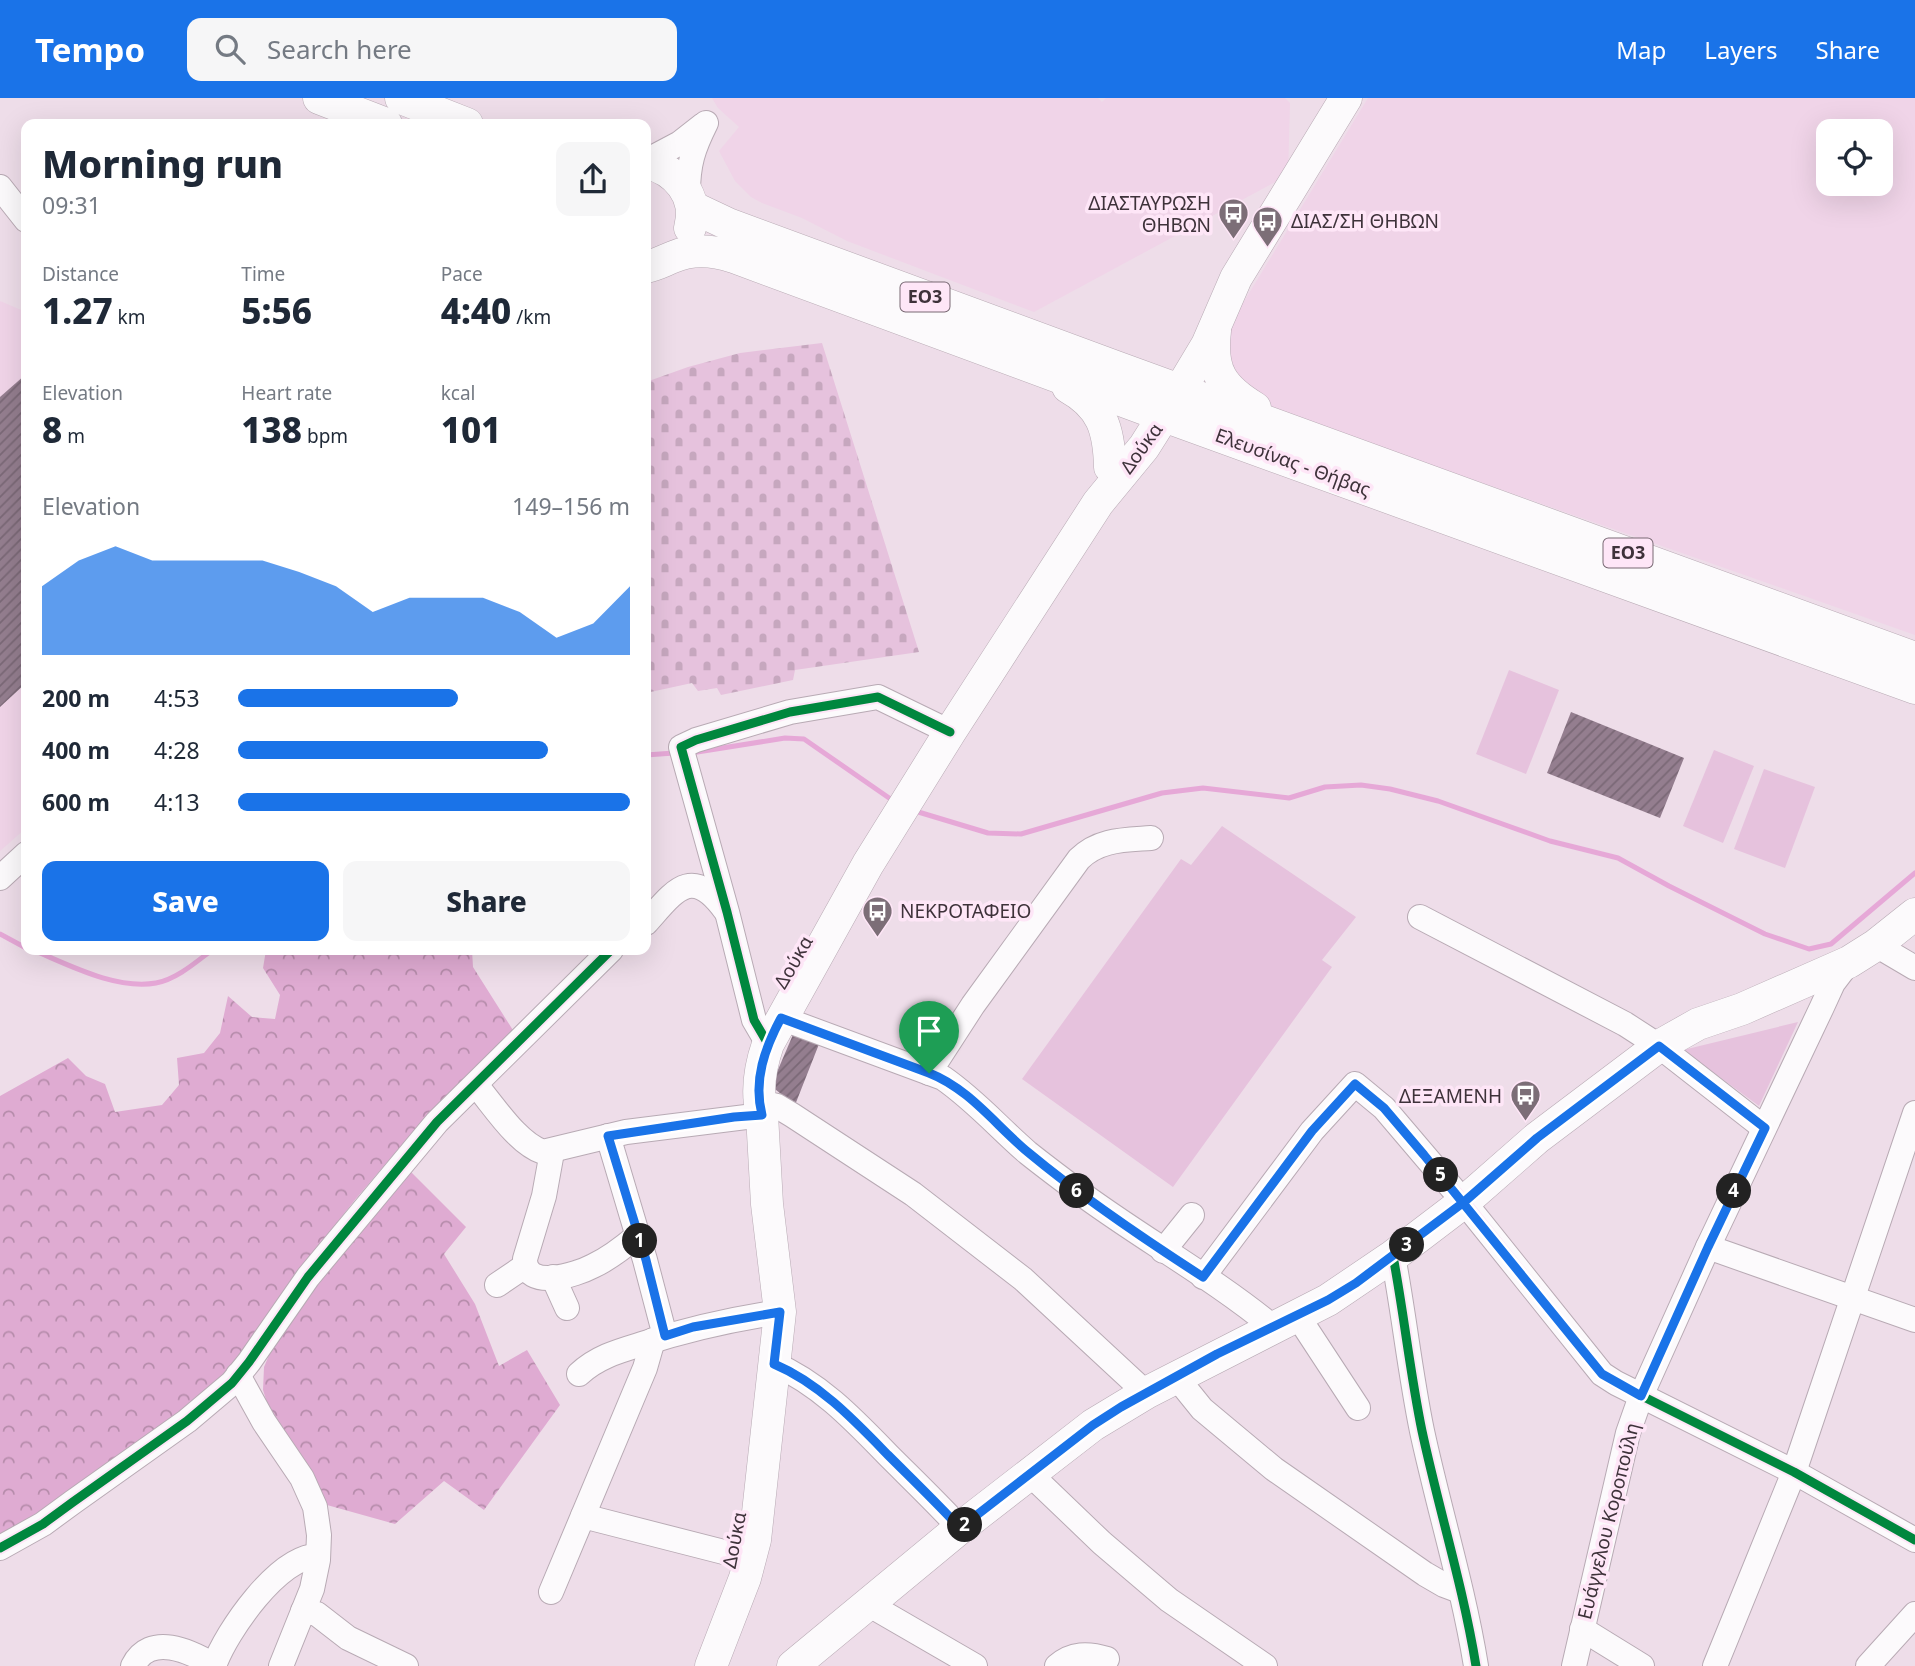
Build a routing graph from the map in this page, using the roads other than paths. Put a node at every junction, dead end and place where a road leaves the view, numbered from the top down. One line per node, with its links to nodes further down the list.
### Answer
1 (319, 98): 4 (main road)
2 (401, 98): 5 (main road)
3 (1346, 98): 12 (main road)
4 (373, 119)
5 (454, 119)
6 (651, 159): 9 (street)
7 (651, 163): 9 (main road, Ελευσίνας - Θήβας / ΕΟ3)
8 (0, 187): 10 (street)
9 (690, 200): 11 (main road, Ελευσίνας - Θήβας / ΕΟ3); 15 (main road, Ελευσίνας - Θήβας / ΕΟ3)
10 (21, 214)
11 (656, 267): 14 (main road, Ελευσίνας - Θήβας / ΕΟ3)
12 (1236, 278): 13 (main road); 15 (main road)
13 (1216, 327): 15 (main road); 16 (main road, ΕΟ3)
14 (1034, 367): 15 (main road, Ελευσίνας - Θήβας / ΕΟ3); 17 (main road, ΕΟ3)
15 (1162, 399): 16 (main road, Ελευσίνας - Θήβας / ΕΟ3); 17 (main road, Δούκα); 18 (main road, Δούκα); 20 (main road, Ελευσίνας - Θήβας / ΕΟ3)
16 (1295, 433): 19 (main road, Ελευσίνας - Θήβας / ΕΟ3)
17 (1110, 467): 18 (main road, Δούκα)
18 (1098, 503): 21 (main road, Δούκα)
19 (1915, 657)
20 (1915, 688)
21 (950, 732): 27 (street); 35 (main road, Δούκα)
22 (1151, 838): 37 (street)
23 (21, 858): 24 (street)
24 (0, 877)
25 (651, 891): 26 (street)
26 (675, 891): 27 (street); 29 (street)
27 (727, 912): 35 (street)
28 (1915, 914): 31 (main road)
29 (651, 917)
30 (1420, 917): 36 (street)
31 (1876, 945): 33 (main road); 34 (street)
32 (606, 955): 38 (street)
33 (1849, 962): 36 (main road); 41 (street, Ευάγγελου Κοροπούλη)
34 (1915, 968)
35 (775, 1031): 37 (street); 39 (main road, Δούκα)
36 (1659, 1046): 41 (street); 44 (main road)
37 (929, 1073): 48 (street)
38 (476, 1085): 43 (street); 62 (street)
39 (761, 1108): 42 (street); 56 (main road, Δούκα); 64 (street)
40 (1915, 1113): 54 (street)
41 (1765, 1128): 47 (street, Ευάγγελου Κοροπούλη)
42 (608, 1136): 43 (street); 46 (street)
43 (552, 1152): 50 (street)
44 (1464, 1202): 49 (main road); 52 (street); 65 (street)
45 (1192, 1214): 48 (street)
46 (638, 1235): 51 (street); 59 (street)
47 (1708, 1247): 54 (street); 65 (street, Ευάγγελου Κοροπούλη)
48 (1163, 1251): 52 (street)
49 (1393, 1256): 58 (main road); 75 (street)
50 (525, 1266): 51 (street); 53 (street)
51 (553, 1277): 55 (street)
52 (1203, 1277): 58 (street)
53 (497, 1285)
54 (1852, 1299): 57 (street); 67 (street)
55 (566, 1308)
56 (780, 1312): 59 (street); 60 (main road, Δούκα)
57 (1915, 1320)
58 (1285, 1321): 63 (main road); 66 (street)
59 (659, 1338): 61 (street); 69 (street)
60 (774, 1364): 70 (street); 74 (main road, Δούκα)
61 (579, 1374)
62 (239, 1376): 72 (street); 73 (street)
63 (1177, 1378): 64 (main road); 75 (street)
64 (1146, 1392): 68 (main road)
65 (1641, 1396): 67 (street); 80 (street, Ευάγγελου Κοροπούλη)
66 (1357, 1408)
67 (1794, 1472): 71 (street); 95 (street)
68 (1031, 1475): 70 (main road); 91 (street)
69 (583, 1516): 74 (street); 76 (street)
70 (960, 1528): 77 (main road)
71 (1915, 1540)
72 (0, 1548)
73 (318, 1556): 78 (street); 84 (street)
74 (751, 1559): 87 (main road, Δούκα)
75 (1460, 1591): 92 (street)
76 (551, 1592)
77 (868, 1604): 88 (main road); 89 (street)
78 (303, 1611): 81 (street); 85 (street)
79 (1915, 1614): 96 (street)
80 (1582, 1629): 93 (street, Ευάγγελου Κοροπούλη); 94 (street)
81 (362, 1656): 86 (street)
82 (1107, 1659): 90 (street)
83 (133, 1666): 84 (street)
84 (214, 1666)
85 (281, 1666)
86 (406, 1666)
87 (711, 1666)
88 (793, 1666)
89 (975, 1666)
90 (1057, 1666)
91 (1265, 1666)
92 (1476, 1666)
93 (1574, 1666)
94 (1642, 1666)
95 (1715, 1666)
96 (1868, 1666)

